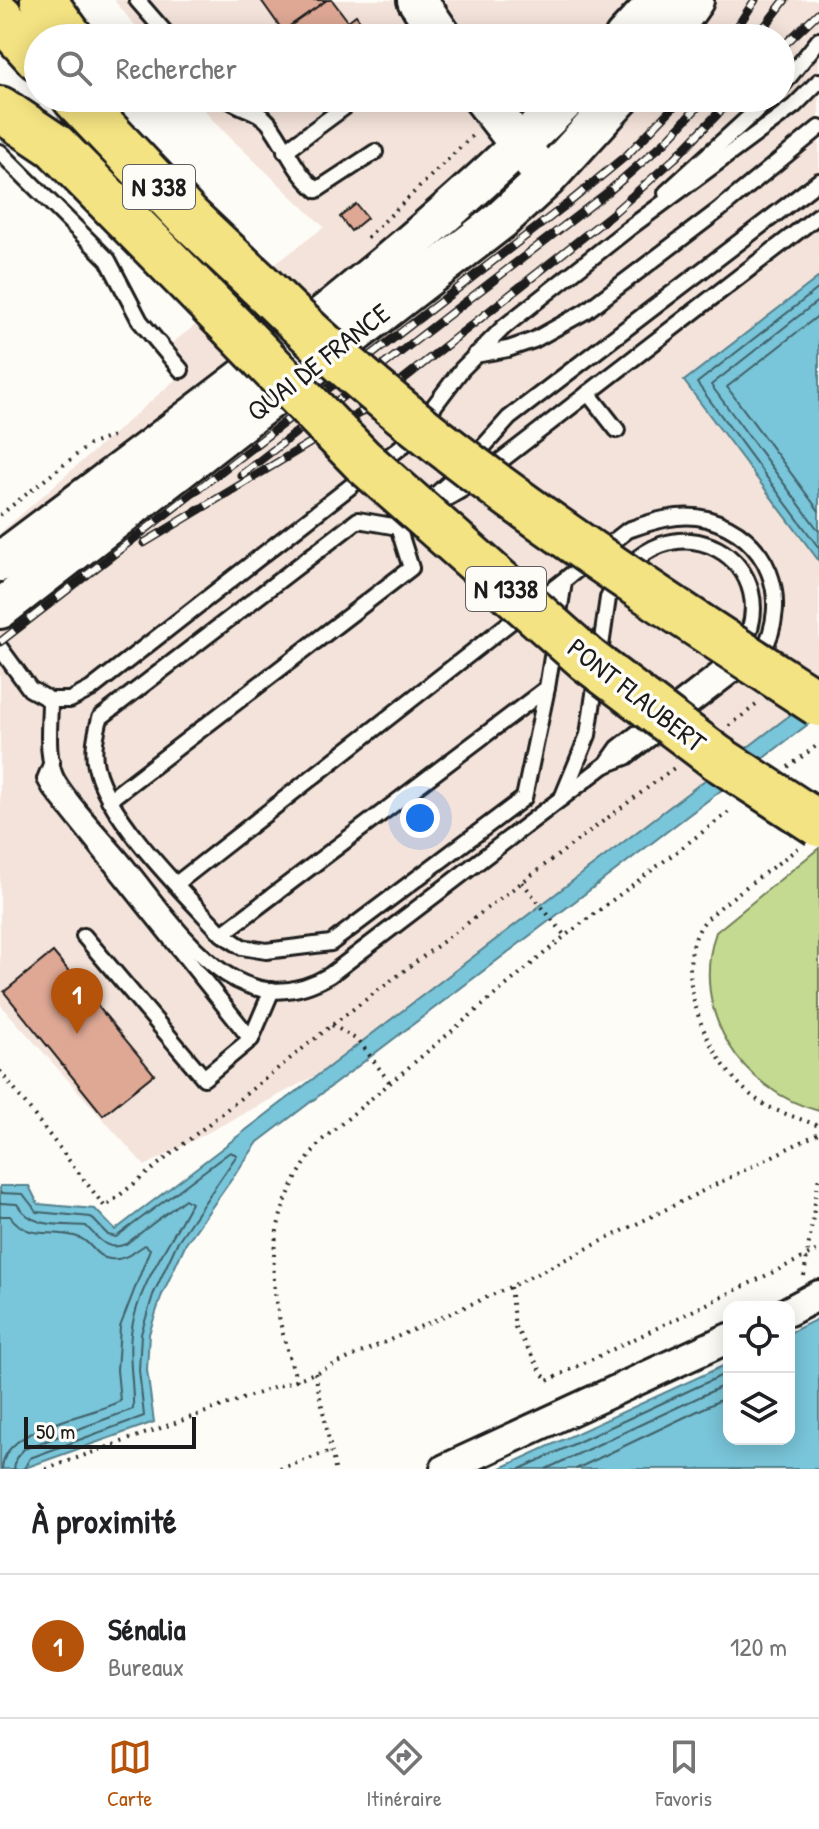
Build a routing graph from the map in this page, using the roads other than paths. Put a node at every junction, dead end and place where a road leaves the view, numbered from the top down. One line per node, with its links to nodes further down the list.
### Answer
1 (43, 0): 7 (highway)
2 (137, 0): 8 (lane)
3 (417, 0): 9 (main road)
4 (659, 0): 10 (main road)
5 (694, 0): 11 (main road)
6 (0, 16): 13 (highway)
7 (61, 24)
8 (158, 24)
9 (433, 24)
10 (637, 24)
11 (677, 24)
12 (819, 40): 14 (lane)
13 (24, 43)
14 (795, 70)
15 (819, 81): 16 (lane)
16 (795, 102)
17 (0, 109): 53 (highway, PONT FLAUBERT / N 1338, bridge)
18 (88, 112): 36 (highway, N 338)
19 (129, 112): 36 (highway)
20 (256, 112): 29 (lane)
21 (338, 112): 29 (lane)
22 (493, 112): 28 (main road)
23 (554, 112): 28 (main road, QUAI DE FRANCE)
24 (607, 112): 32 (main road, QUAI DE FRANCE)
25 (755, 112): 35 (lane)
26 (783, 112): 35 (lane)
27 (819, 128): 37 (lane)
28 (519, 147): 32 (main road); 42 (main road, QUAI DE FRANCE)
29 (285, 151): 31 (lane)
30 (0, 152): 38 (lane)
31 (375, 152)
32 (547, 178): 44 (main road, QUAI DE FRANCE)
33 (819, 181): 41 (lane)
34 (819, 215): 39 (lane)
35 (628, 229): 37 (lane)
36 (254, 279): 48 (highway, N 1338, bridge)
37 (475, 355): 47 (lane)
38 (181, 370)
39 (588, 393): 40 (lane); 41 (lane)
40 (617, 430)
41 (398, 527): 51 (lane); 51 (lane)
42 (0, 562)
43 (564, 582): 46 (lane); 50 (lane); 54 (lane)
44 (0, 609)
45 (0, 648): 47 (lane)
46 (547, 688): 55 (lane); 55 (lane)
47 (50, 700): 49 (lane)
48 (819, 704)
49 (52, 762): 57 (lane); 58 (lane)
50 (605, 765): 52 (lane); 52 (lane)
51 (109, 800): 54 (lane)
52 (560, 801): 57 (lane)
53 (813, 832)
54 (176, 884): 55 (lane)
55 (222, 934)
56 (84, 936): 58 (lane)
57 (272, 990): 58 (lane)
58 (251, 1039)
59 (723, 1341): 60 (street)
60 (445, 1469)

